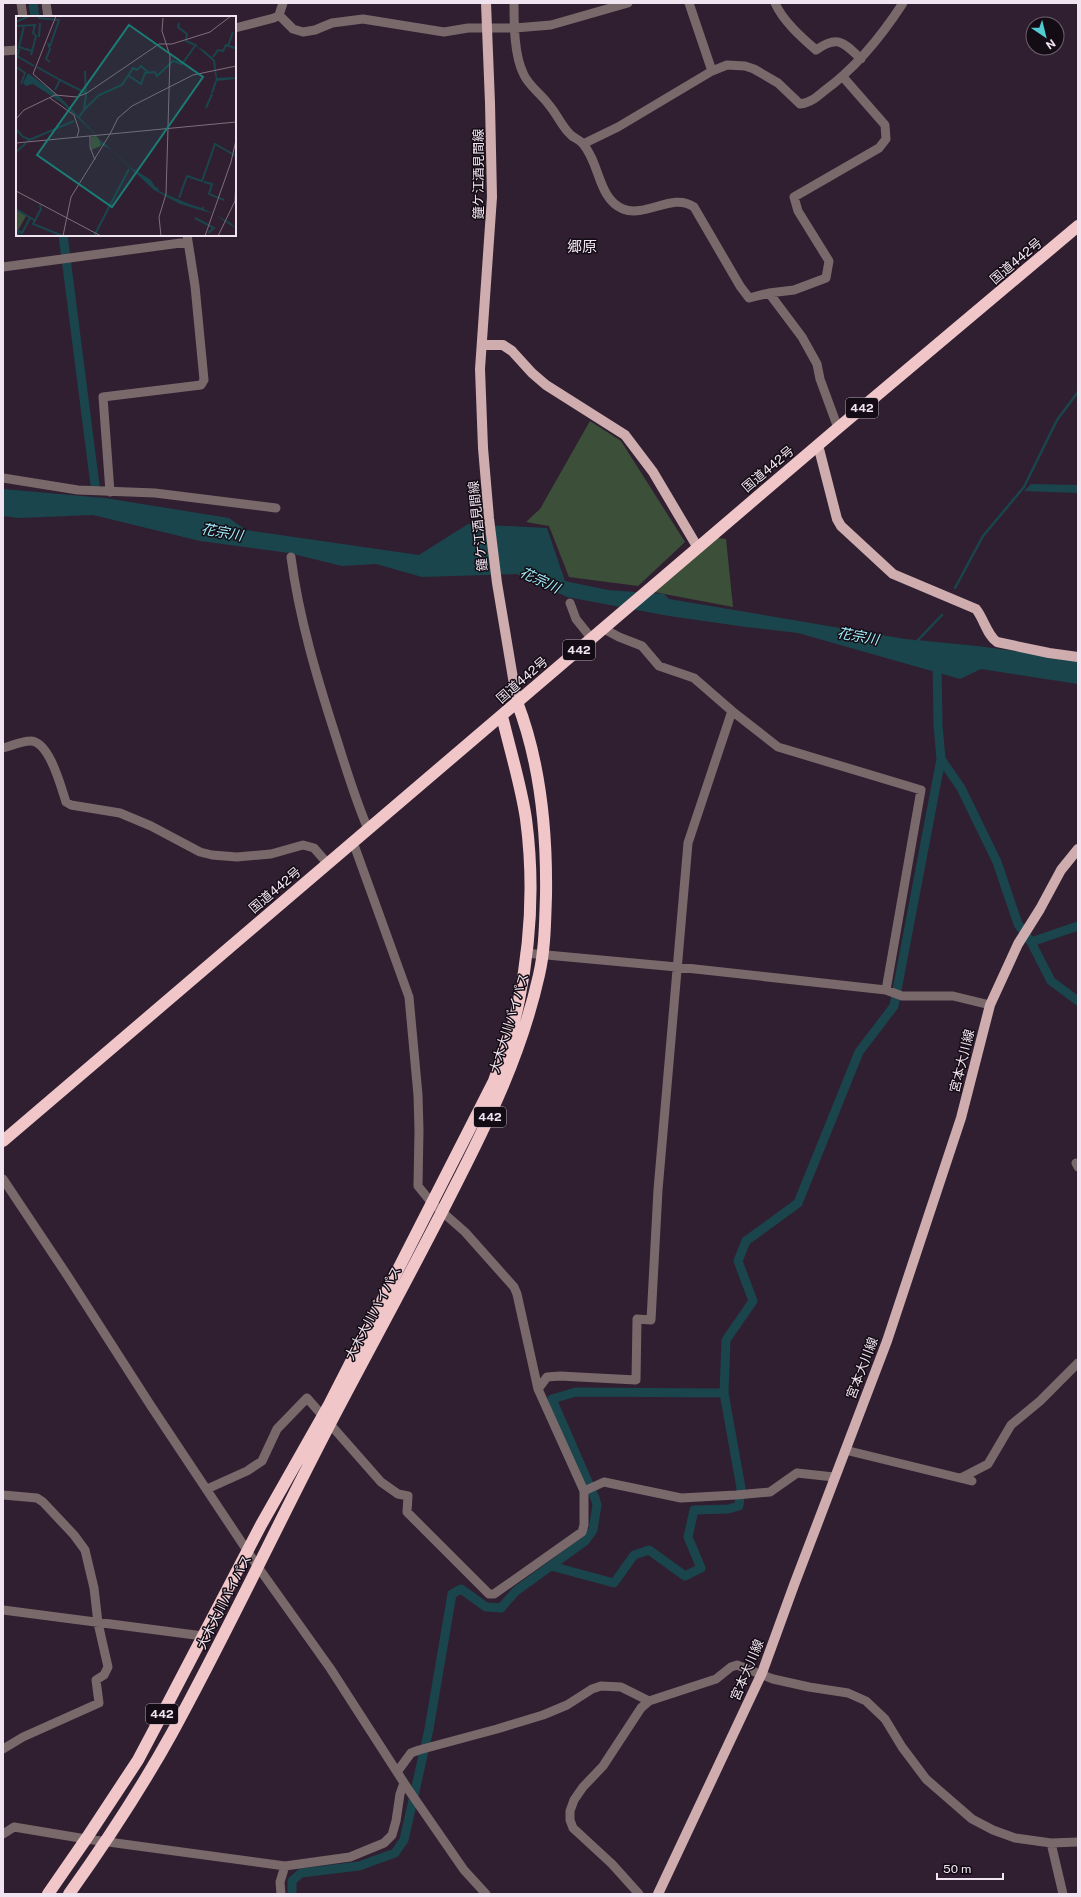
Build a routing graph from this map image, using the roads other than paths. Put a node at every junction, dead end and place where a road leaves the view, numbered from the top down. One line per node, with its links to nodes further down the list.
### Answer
1 (21, 3): 11 (street)
2 (46, 3): 12 (street)
3 (283, 3): 10 (street)
4 (486, 3): 13 (main road, 鐘ケ江酒見間線)
5 (514, 3): 15 (street)
6 (628, 3): 15 (street)
7 (688, 3): 19 (street)
8 (776, 3): 18 (street)
9 (903, 3): 18 (street)
10 (279, 15): 13 (street); 14 (street)
11 (22, 16)
12 (48, 16)
13 (486, 27): 15 (street); 26 (main road, 鐘ケ江酒見間線)
14 (236, 28)
15 (515, 28): 21 (street)
16 (16, 50): 17 (street)
17 (3, 51)
18 (861, 59): 20 (street)
19 (712, 71): 20 (street); 21 (street)
20 (843, 77): 25 (street)
21 (583, 144): 25 (street)
22 (1078, 226): 27 (highway, 国道442号 / 442)
23 (188, 239): 24 (street); 30 (street)
24 (3, 267)
25 (769, 293): 27 (street)
26 (483, 345): 32 (main road); 38 (main road, 鐘ケ江酒見間線)
27 (838, 428): 28 (highway, 国道442号 / 442)
28 (818, 445): 32 (highway, 国道442号 / 442); 37 (main road)
29 (3, 478): 30 (street)
30 (110, 492): 31 (street)
31 (276, 508)
32 (698, 548): 35 (highway, 国道442号 / 442)
33 (291, 557): 42 (street)
34 (570, 603): 36 (street)
35 (604, 629): 36 (highway, 国道442号 / 442); 39 (street)
36 (592, 639): 38 (highway, 国道442号 / 442)
37 (1078, 657)
38 (524, 696): 40 (highway, 国道442号 / 442); 47 (highway, 大木大川バイパス / 442)
39 (732, 711): 48 (street); 49 (street)
40 (502, 716): 42 (highway, 国道442号 / 442); 46 (highway, 大木大川バイパス / 442)
41 (3, 748): 45 (street)
42 (368, 829): 43 (highway, 国道442号 / 442)
43 (353, 842): 45 (highway, 国道442号 / 442); 53 (street)
44 (1078, 849): 50 (main road, 宮本大川線)
45 (328, 864): 51 (highway, 国道442号 / 442)
46 (526, 953): 47 (street); 53 (highway, 大木大川バイパス / 442)
47 (543, 955): 48 (street); 54 (highway, 大木大川バイパス / 442)
48 (677, 967): 49 (street); 56 (street)
49 (889, 991): 50 (street)
50 (990, 1004): 58 (main road, 宮本大川線)
51 (3, 1141)
52 (3, 1179): 62 (street)
53 (431, 1202): 54 (street); 57 (highway, 大木大川バイパス / 442)
54 (442, 1211): 56 (street); 57 (highway, 大木大川バイパス / 442)
55 (1078, 1364): 60 (street)
56 (538, 1389): 63 (street)
57 (326, 1421): 62 (street); 63 (street); 65 (highway, 大木大川バイパス / 442); 66 (highway, 大木大川バイパス / 442)
58 (845, 1450): 59 (main road, 宮本大川線); 60 (street)
59 (834, 1477): 63 (street); 70 (main road, 宮本大川線)
60 (961, 1478): 61 (street)
61 (972, 1481)
62 (207, 1489): 65 (street)
63 (589, 1489)
64 (3, 1495): 68 (street)
65 (248, 1551): 66 (street); 69 (highway, 大木大川バイパス / 442)
66 (258, 1567): 73 (street); 77 (highway, 大木大川バイパス / 442)
67 (3, 1610): 68 (street)
68 (98, 1623): 69 (street); 72 (street)
69 (203, 1636): 76 (highway, 大木大川バイパス / 442)
70 (762, 1673): 71 (street); 79 (street); 86 (main road, 宮本大川線)
71 (649, 1701): 73 (street); 85 (street)
72 (3, 1749)
73 (397, 1772): 74 (street)
74 (406, 1786): 80 (street); 84 (street)
75 (3, 1834): 76 (street)
76 (86, 1840): 77 (street); 81 (highway, 大木大川バイパス / 442)
77 (106, 1842): 80 (street); 82 (highway, 大木大川バイパス / 442)
78 (1078, 1842): 79 (street)
79 (1051, 1844): 87 (street)
80 (285, 1866): 83 (street)
81 (48, 1894)
82 (69, 1894)
83 (281, 1894)
84 (486, 1894)
85 (639, 1894)
86 (658, 1894)
87 (1063, 1894)

